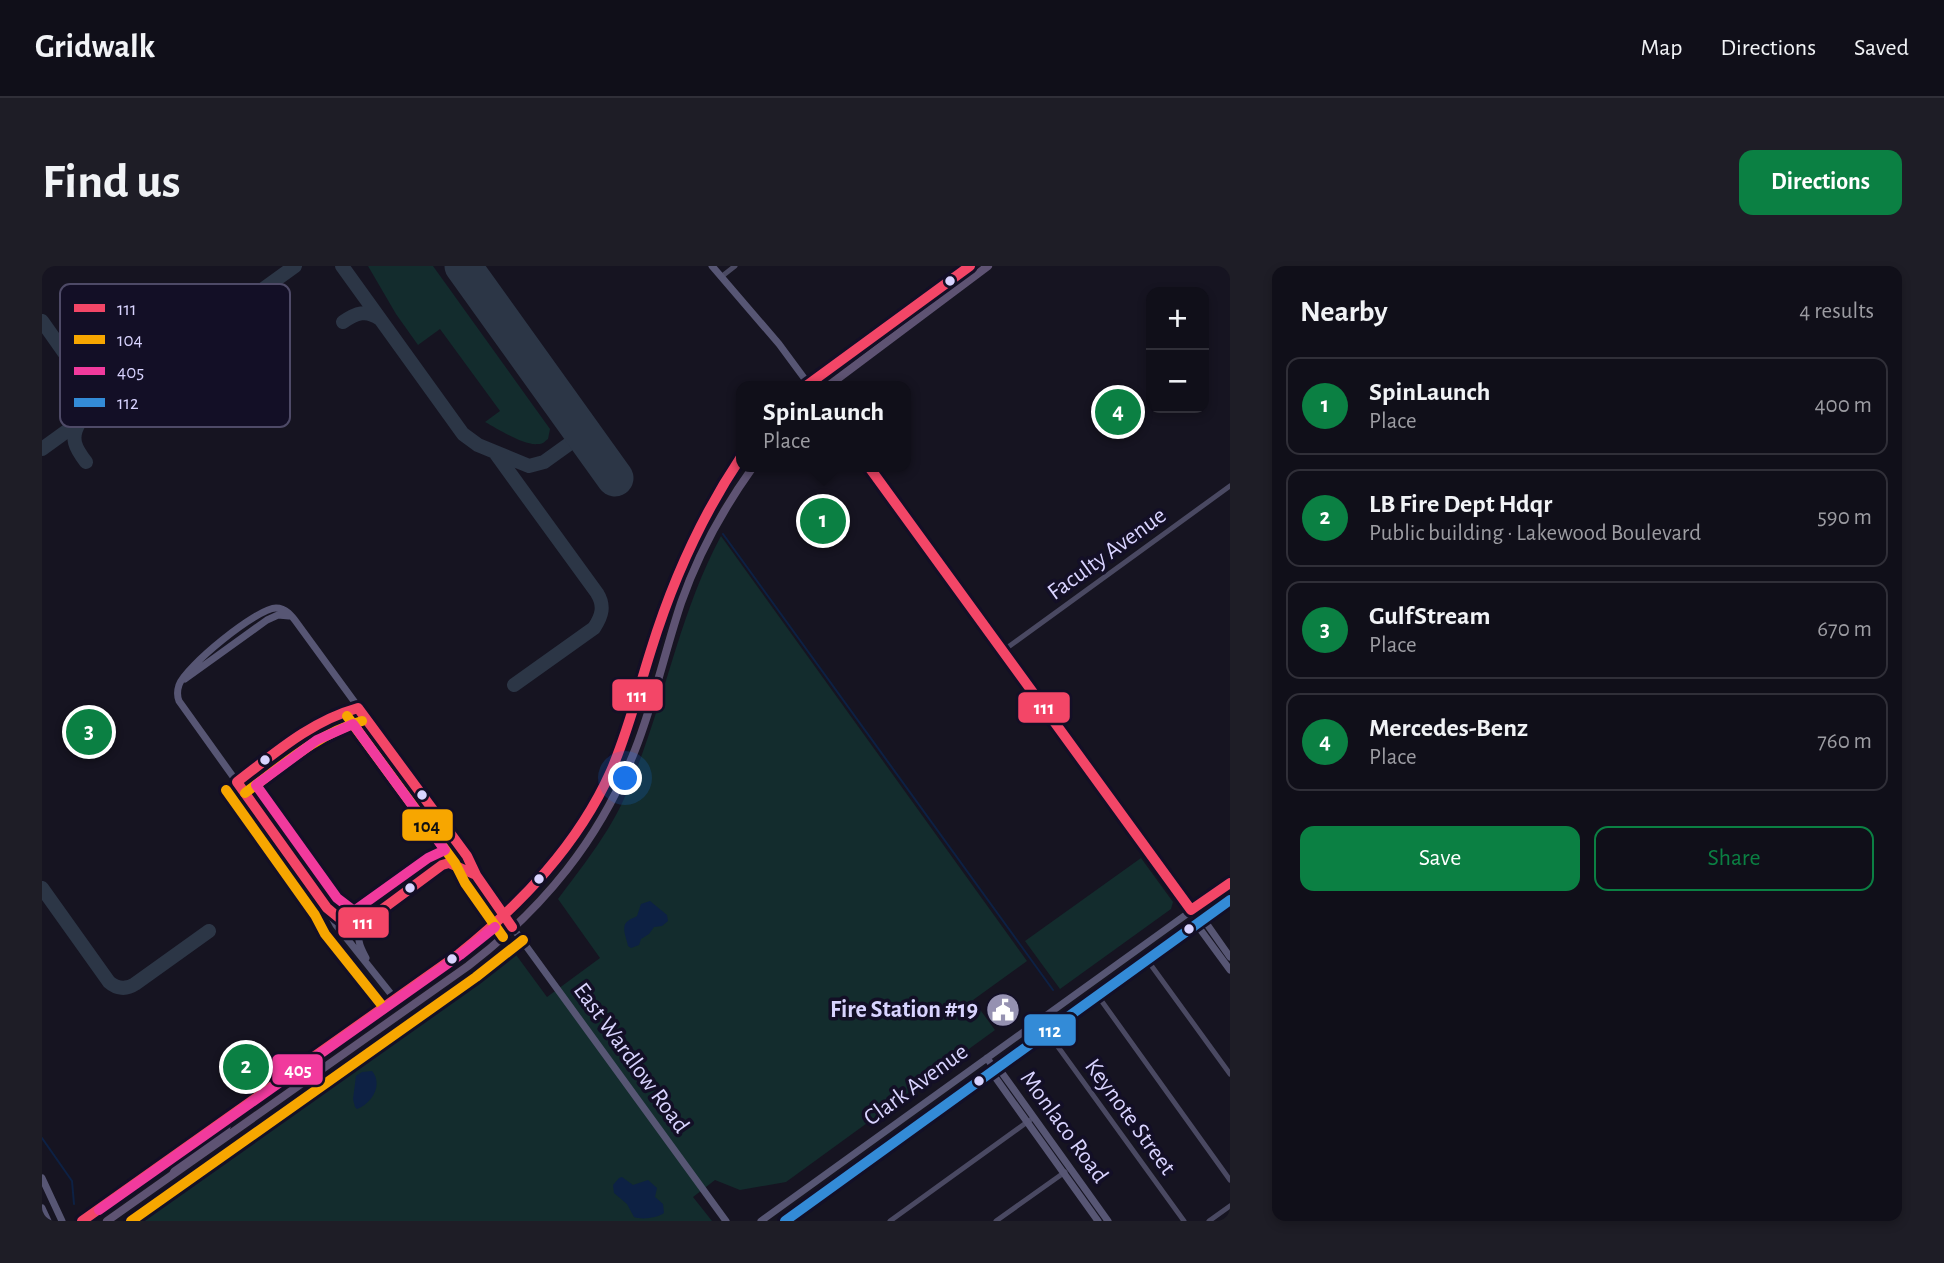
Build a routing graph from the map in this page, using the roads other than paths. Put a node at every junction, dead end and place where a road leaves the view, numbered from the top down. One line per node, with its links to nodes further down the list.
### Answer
1 (712, 266): 5 (street)
2 (735, 266): 5 (street)
3 (970, 266): 7 (main road)
4 (988, 266): 8 (main road)
5 (721, 277): 6 (street)
6 (806, 381)
7 (813, 381)
8 (835, 381)
9 (736, 465): 13 (main road)
10 (750, 472): 14 (main road)
11 (873, 472): 15 (street)
12 (1230, 486): 15 (street, Faculty Avenue)
13 (706, 512): 14 (main road); 24 (main road)
14 (719, 520): 27 (main road)
15 (1004, 650): 23 (street)
16 (358, 708): 17 (street); 17 (street, East Wardlow Road); 18 (street, East Wardlow Road)
17 (237, 782): 22 (street)
18 (459, 846): 19 (street, East Wardlow Road); 20 (street)
19 (476, 875): 20 (street); 24 (street, East Wardlow Road)
20 (424, 877): 26 (street)
21 (1230, 883): 23 (street, Clark Avenue)
22 (327, 908): 26 (street); 30 (street)
23 (1191, 910): 25 (street); 35 (street, Clark Avenue)
24 (505, 917): 27 (street, East Wardlow Road); 33 (main road)
25 (1200, 923): 28 (street); 29 (street, Clark Avenue); 31 (street)
26 (362, 924): 30 (street)
27 (514, 929): 41 (main road); 51 (street, East Wardlow Road)
28 (1230, 957)
29 (1148, 961): 32 (street, Clark Avenue); 37 (street)
30 (369, 965): 33 (street)
31 (1230, 970)
32 (1098, 996): 34 (street, Clark Avenue); 43 (street)
33 (395, 999): 38 (main road)
34 (1048, 1033): 36 (street, Clark Avenue); 56 (street, Keynote Street)
35 (986, 1058): 36 (street, Monlaco Road); 52 (street, Clark Avenue)
36 (996, 1071): 39 (street, Monlaco Road); 53 (street, Clark Avenue)
37 (1230, 1074)
38 (231, 1116): 41 (main road); 49 (main road)
39 (1030, 1120): 40 (street, Monlaco Road); 54 (street)
40 (1067, 1171): 46 (street, Monlaco Road); 55 (street)
41 (173, 1174): 50 (main road)
42 (42, 1178): 48 (street)
43 (1230, 1180)
44 (1230, 1206): 57 (street)
45 (42, 1208): 47 (street)
46 (1103, 1220)
47 (48, 1221)
48 (62, 1221)
49 (82, 1221)
50 (107, 1221)
51 (726, 1221)
52 (761, 1221)
53 (788, 1221)
54 (890, 1221)
55 (996, 1221)
56 (1184, 1221)
57 (1209, 1221)

